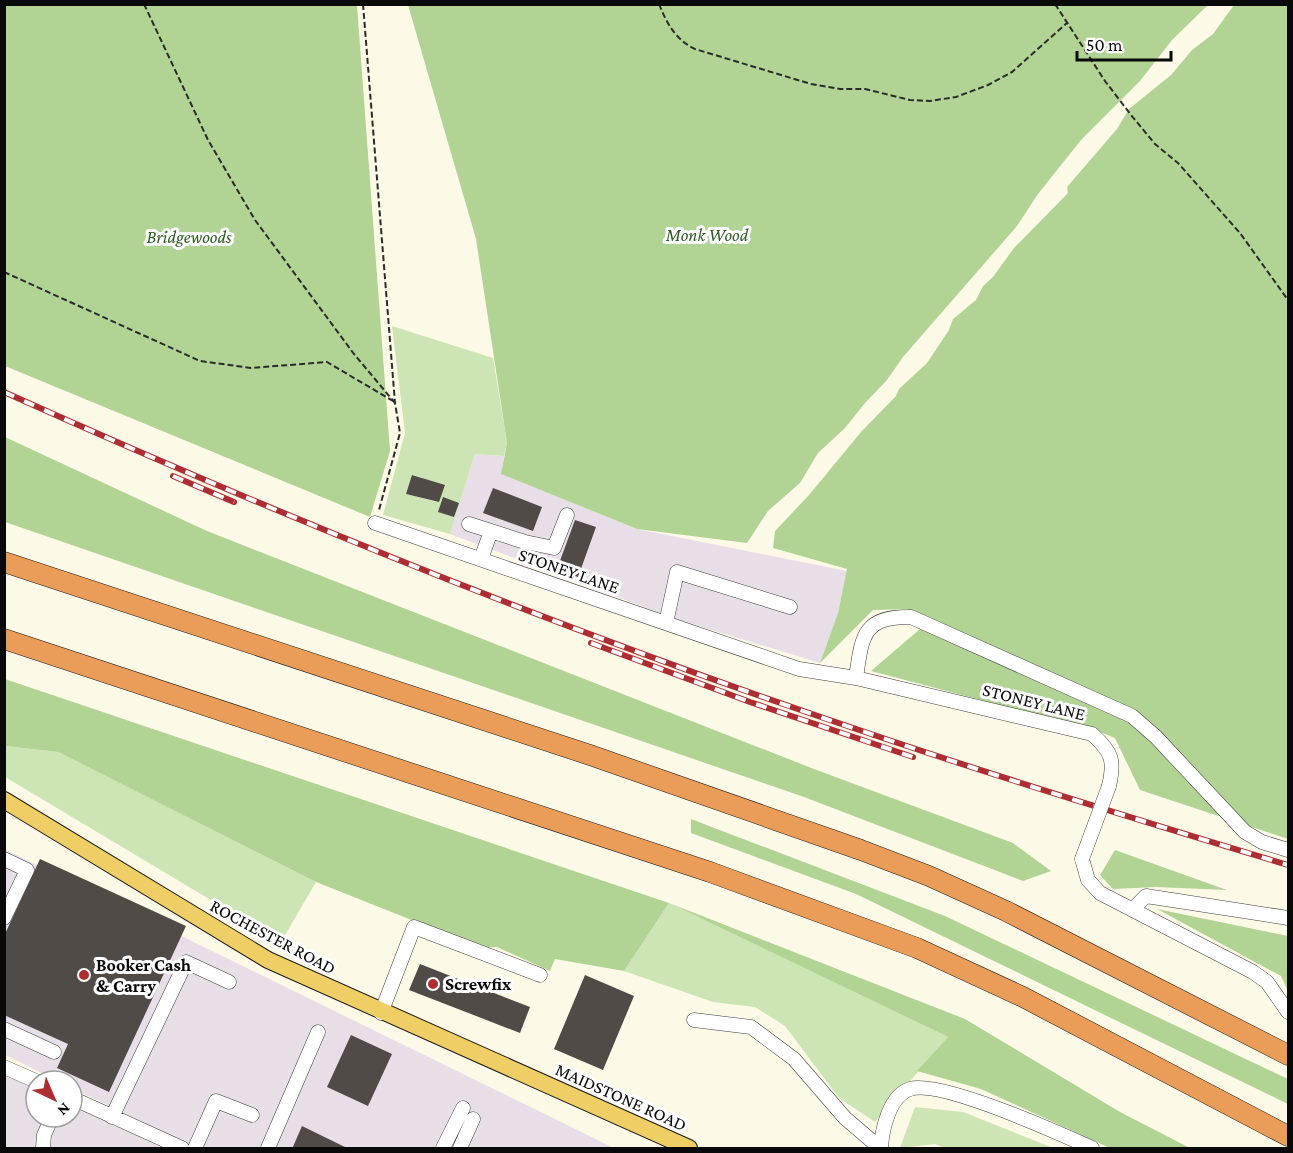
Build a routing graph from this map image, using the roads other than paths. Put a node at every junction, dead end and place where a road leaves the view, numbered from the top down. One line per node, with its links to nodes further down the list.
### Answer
1 (567, 515): 4 (street)
2 (375, 523): 5 (street, STONEY LANE)
3 (469, 524): 4 (street)
4 (491, 531): 5 (street)
5 (481, 559): 8 (street, STONEY LANE)
6 (4, 562): 25 (highway)
7 (790, 607): 8 (street)
8 (666, 624): 10 (street, STONEY LANE)
9 (4, 639): 35 (highway)
10 (856, 678): 12 (street, STONEY LANE); 14 (street, STONEY LANE, bridge)
11 (4, 800): 20 (main road, ROCHESTER ROAD)
12 (1288, 850)
13 (4, 859): 15 (street)
14 (1133, 909): 16 (street); 19 (street, STONEY LANE)
15 (4, 918)
16 (1288, 918)
17 (540, 975): 20 (street)
18 (229, 982): 32 (street)
19 (1288, 1012)
20 (381, 1013): 28 (main road, ROCHESTER ROAD)
21 (694, 1020): 36 (street)
22 (4, 1029): 24 (street)
23 (318, 1032): 40 (street)
24 (54, 1052)
25 (1288, 1055)
26 (4, 1067): 27 (street)
27 (24, 1076)
28 (538, 1082): 43 (main road, MAIDSTONE ROAD)
29 (84, 1104): 32 (street)
30 (464, 1108): 41 (street)
31 (252, 1115): 39 (street)
32 (112, 1117): 38 (street)
33 (474, 1119): 42 (street)
34 (47, 1129): 37 (street)
35 (1288, 1136)
36 (881, 1148): 44 (street)
37 (43, 1149)
38 (182, 1149)
39 (195, 1149)
40 (268, 1149)
41 (443, 1149)
42 (460, 1149)
43 (688, 1149)
44 (1092, 1149)

